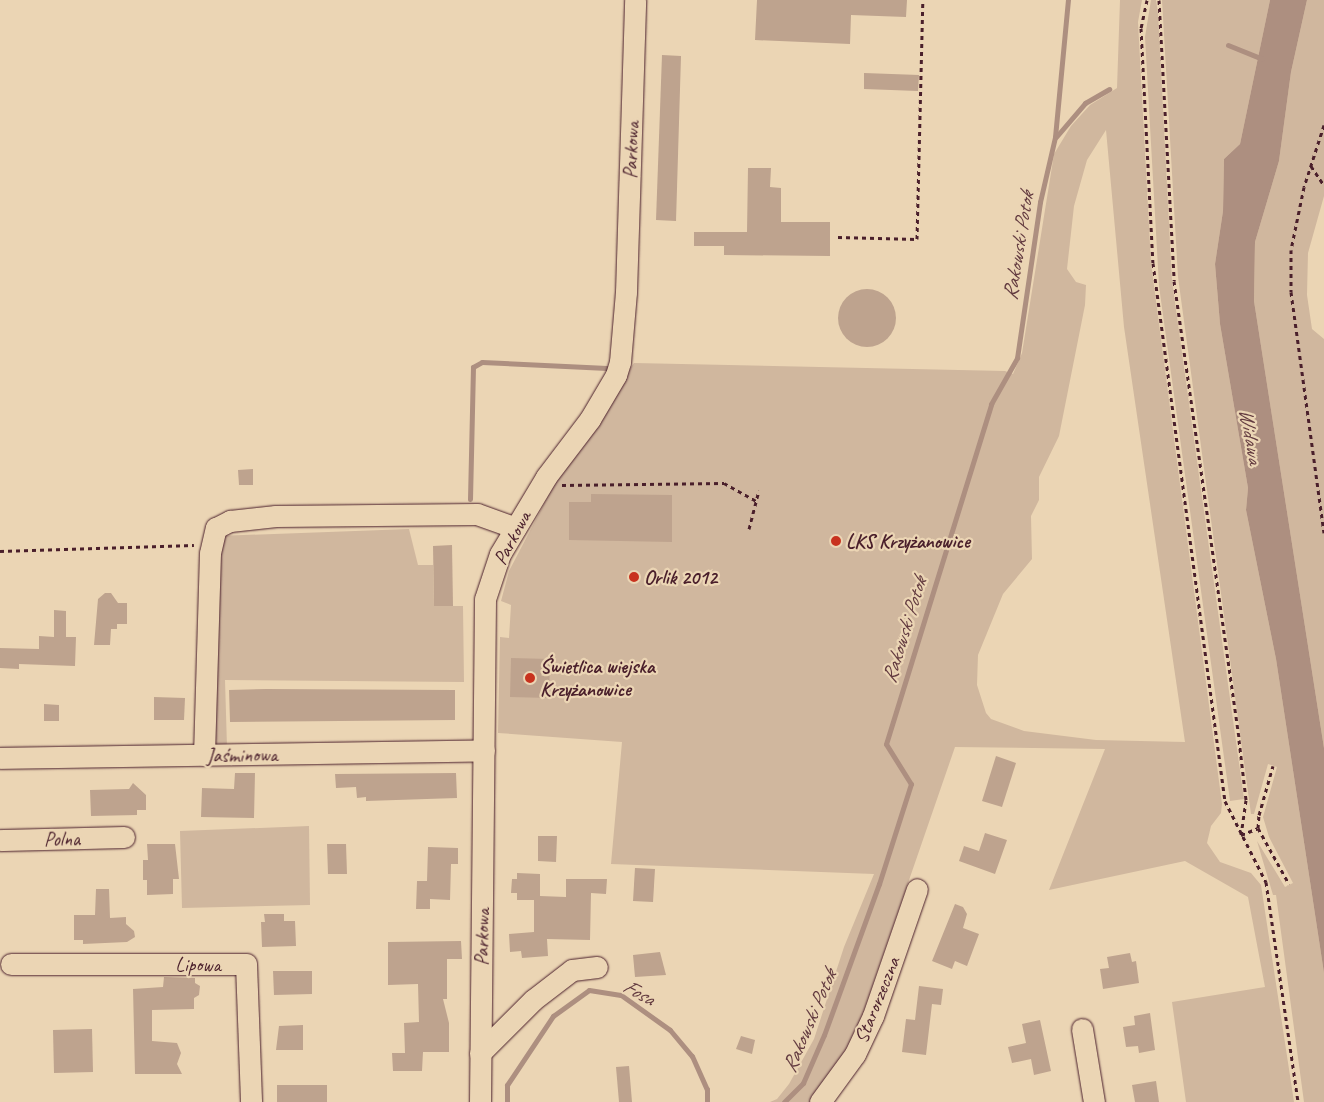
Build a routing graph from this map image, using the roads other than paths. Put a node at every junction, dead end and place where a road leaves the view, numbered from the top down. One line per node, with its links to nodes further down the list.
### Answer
1 (635, 0): 2 (street, Parkowa)
2 (516, 528): 3 (street, Parkowa); 4 (street)
3 (484, 750): 4 (street, Jaśminowa); 12 (street, Parkowa)
4 (204, 755): 5 (street, Jaśminowa)
5 (0, 758)
6 (124, 837): 7 (street, Polna)
7 (0, 840)
8 (917, 889): 15 (street, Starorzeczna)
9 (11, 964): 13 (street, Lipowa)
10 (597, 967): 12 (street)
11 (1082, 1029): 16 (street)
12 (480, 1053): 14 (street, Parkowa)
13 (251, 1102)
14 (480, 1102)
15 (820, 1102)
16 (1094, 1102)

